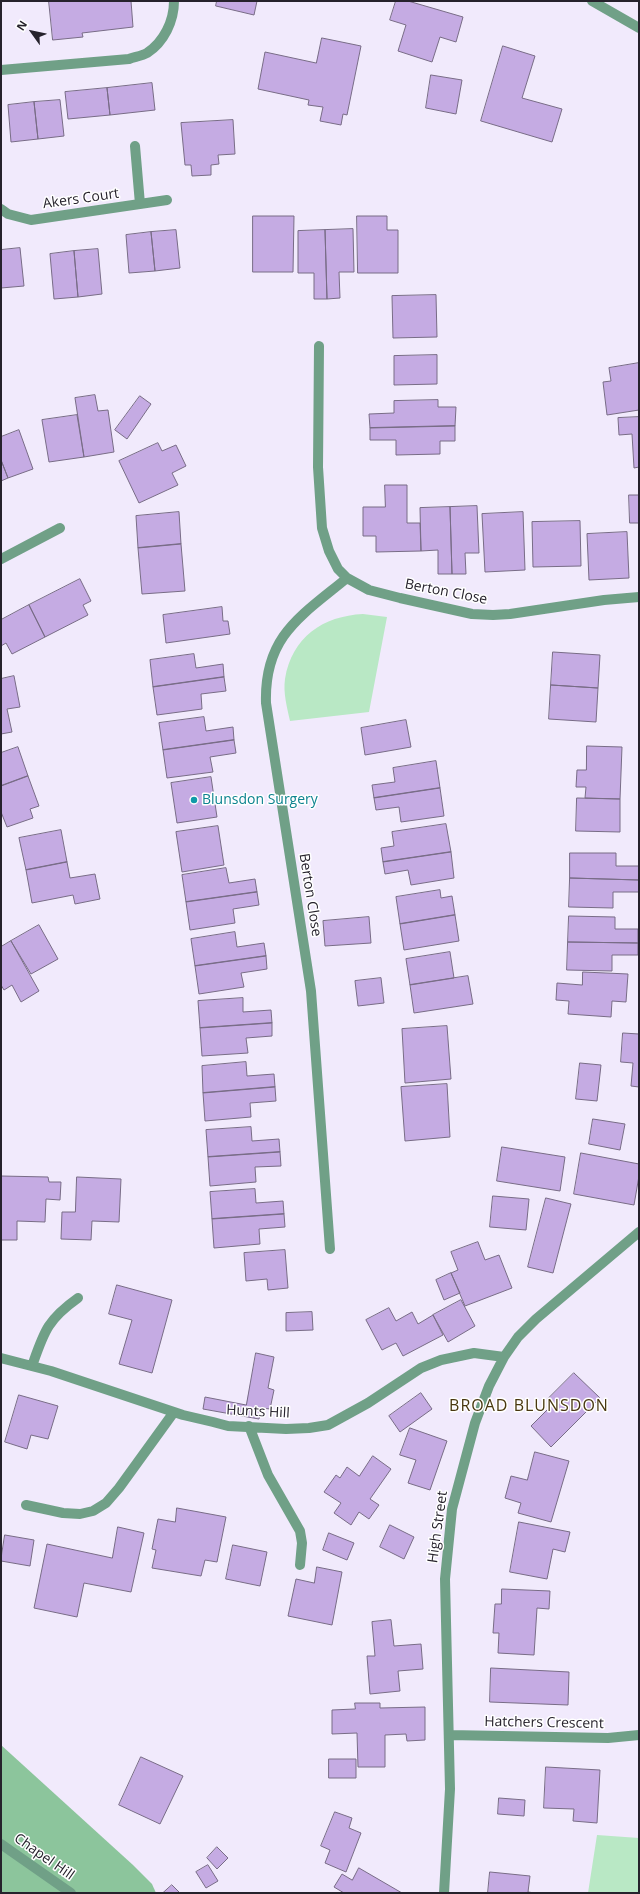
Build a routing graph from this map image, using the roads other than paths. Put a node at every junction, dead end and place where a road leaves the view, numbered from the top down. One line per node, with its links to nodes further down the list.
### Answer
1 (174, 1): 4 (street)
2 (592, 1): 3 (street)
3 (639, 28)
4 (1, 70)
5 (135, 146): 7 (street)
6 (167, 200): 7 (street, Akers Court)
7 (140, 204): 8 (street, Akers Court)
8 (1, 209)
9 (319, 346): 12 (street, Berton Close)
10 (60, 528): 11 (street)
11 (1, 559)
12 (347, 578): 13 (street, Berton Close); 15 (street, Berton Close)
13 (639, 597)
14 (639, 1232): 17 (street, High Street)
15 (330, 1249)
16 (78, 1298): 19 (street)
17 (504, 1356): 21 (street, Hunts Hill); 24 (street, High Street)
18 (1, 1358): 19 (street, Hunts Hill)
19 (32, 1366): 20 (street, Hunts Hill)
20 (174, 1412): 21 (street, Hunts Hill); 22 (street)
21 (249, 1426): 23 (street)
22 (26, 1505)
23 (300, 1565)
24 (449, 1735): 25 (street, Hatchers Crescent); 28 (street, High Street)
25 (639, 1735)
26 (1, 1844): 27 (street, Chapel Hill)
27 (71, 1893)
28 (444, 1893)

